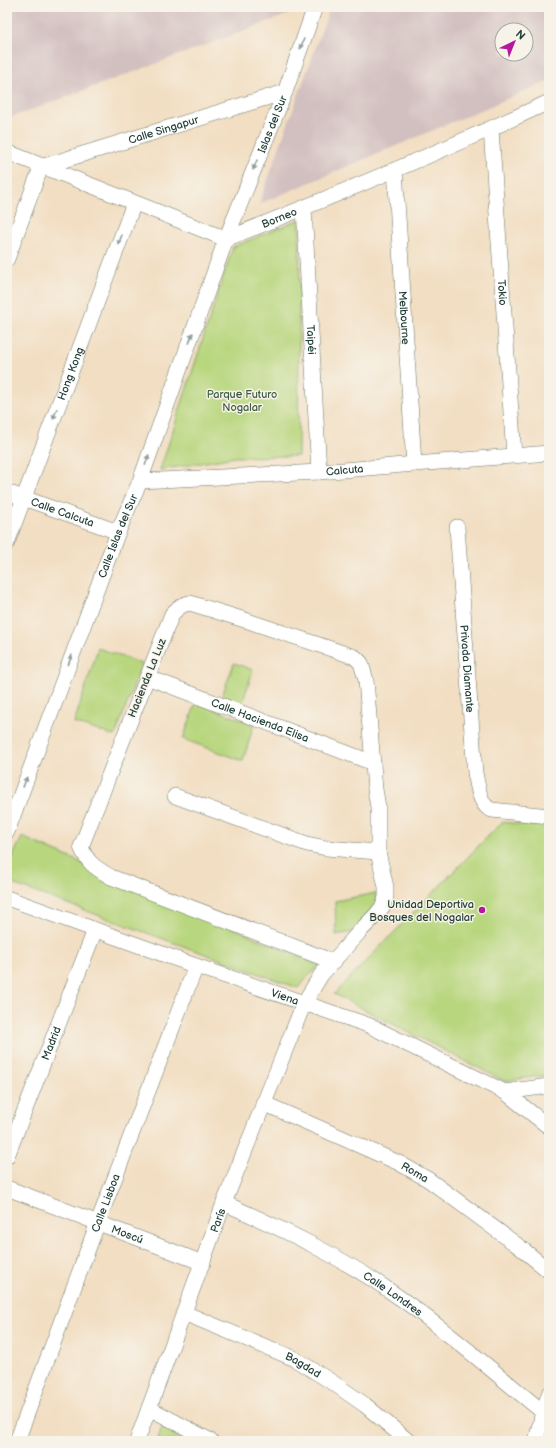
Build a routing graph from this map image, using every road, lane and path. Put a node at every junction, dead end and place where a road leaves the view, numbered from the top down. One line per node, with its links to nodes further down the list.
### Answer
1 (315, 7): 2 (street, Islas del Sur, one-way to 2)
2 (285, 92): 6 (street, Calle Singapur); 10 (street, Islas del Sur, one-way to 10)
3 (549, 102): 4 (street, Borneo)
4 (491, 129): 7 (street, Borneo); 13 (street, Tokio)
5 (7, 152): 6 (street)
6 (41, 166): 8 (street); 11 (street)
7 (395, 170): 9 (street, Borneo); 14 (street, Melbourne)
8 (134, 203): 10 (street); 18 (street, Hong Kong, one-way to 18)
9 (304, 208): 10 (street, Borneo); 15 (street, Taipéi)
10 (226, 239): 16 (street, Calle Islas del Sur, one-way to 10)
11 (7, 259)
12 (549, 453): 13 (street, Calcuta)
13 (514, 455): 14 (street, Calcuta)
14 (414, 464): 15 (street, Calcuta)
15 (319, 472): 16 (street, Calcuta)
16 (140, 481): 20 (street, Calle Islas del Sur)
17 (7, 492): 18 (street, Calle Calcuta)
18 (24, 498): 20 (street, Calle Calcuta); 21 (street, Hong Kong)
19 (458, 527): 25 (street, Privada Diamante)
20 (118, 532): 26 (street, Calle Islas del Sur, one-way to 20)
21 (7, 543)
22 (147, 677): 23 (street, Calle Hacienda Elisa); 23 (street, Hacienda La Luz); 30 (street, Hacienda La Luz)
23 (373, 762): 27 (street, Hacienda La Luz)
24 (174, 796): 27 (street)
25 (549, 816)
26 (7, 832)
27 (378, 852): 30 (street, Hacienda La Luz)
28 (7, 898): 29 (street, Viena)
29 (95, 930): 31 (street, Viena); 37 (street, Madrid)
30 (334, 962): 32 (street, Hacienda La Luz)
31 (196, 966): 32 (street, Viena); 40 (street, Calle Lisboa)
32 (304, 1002): 34 (street, Viena); 35 (street, París)
33 (549, 1086): 34 (street)
34 (505, 1092): 36 (street, Viena)
35 (263, 1104): 39 (street, París); 42 (street, Roma)
36 (549, 1126)
37 (7, 1156)
38 (7, 1188): 40 (street, Moscú)
39 (224, 1202): 41 (street, París); 46 (street, Calle Londres)
40 (98, 1222): 41 (street, Moscú); 47 (street, Calle Lisboa)
41 (203, 1263): 43 (street, París)
42 (549, 1271)
43 (184, 1314): 45 (street, París); 50 (street, Bagdad)
44 (549, 1394): 46 (street)
45 (149, 1408): 48 (street, París); 49 (street)
46 (543, 1412): 51 (street)
47 (17, 1441)
48 (137, 1441)
49 (211, 1441)
50 (408, 1441)
51 (536, 1441)

